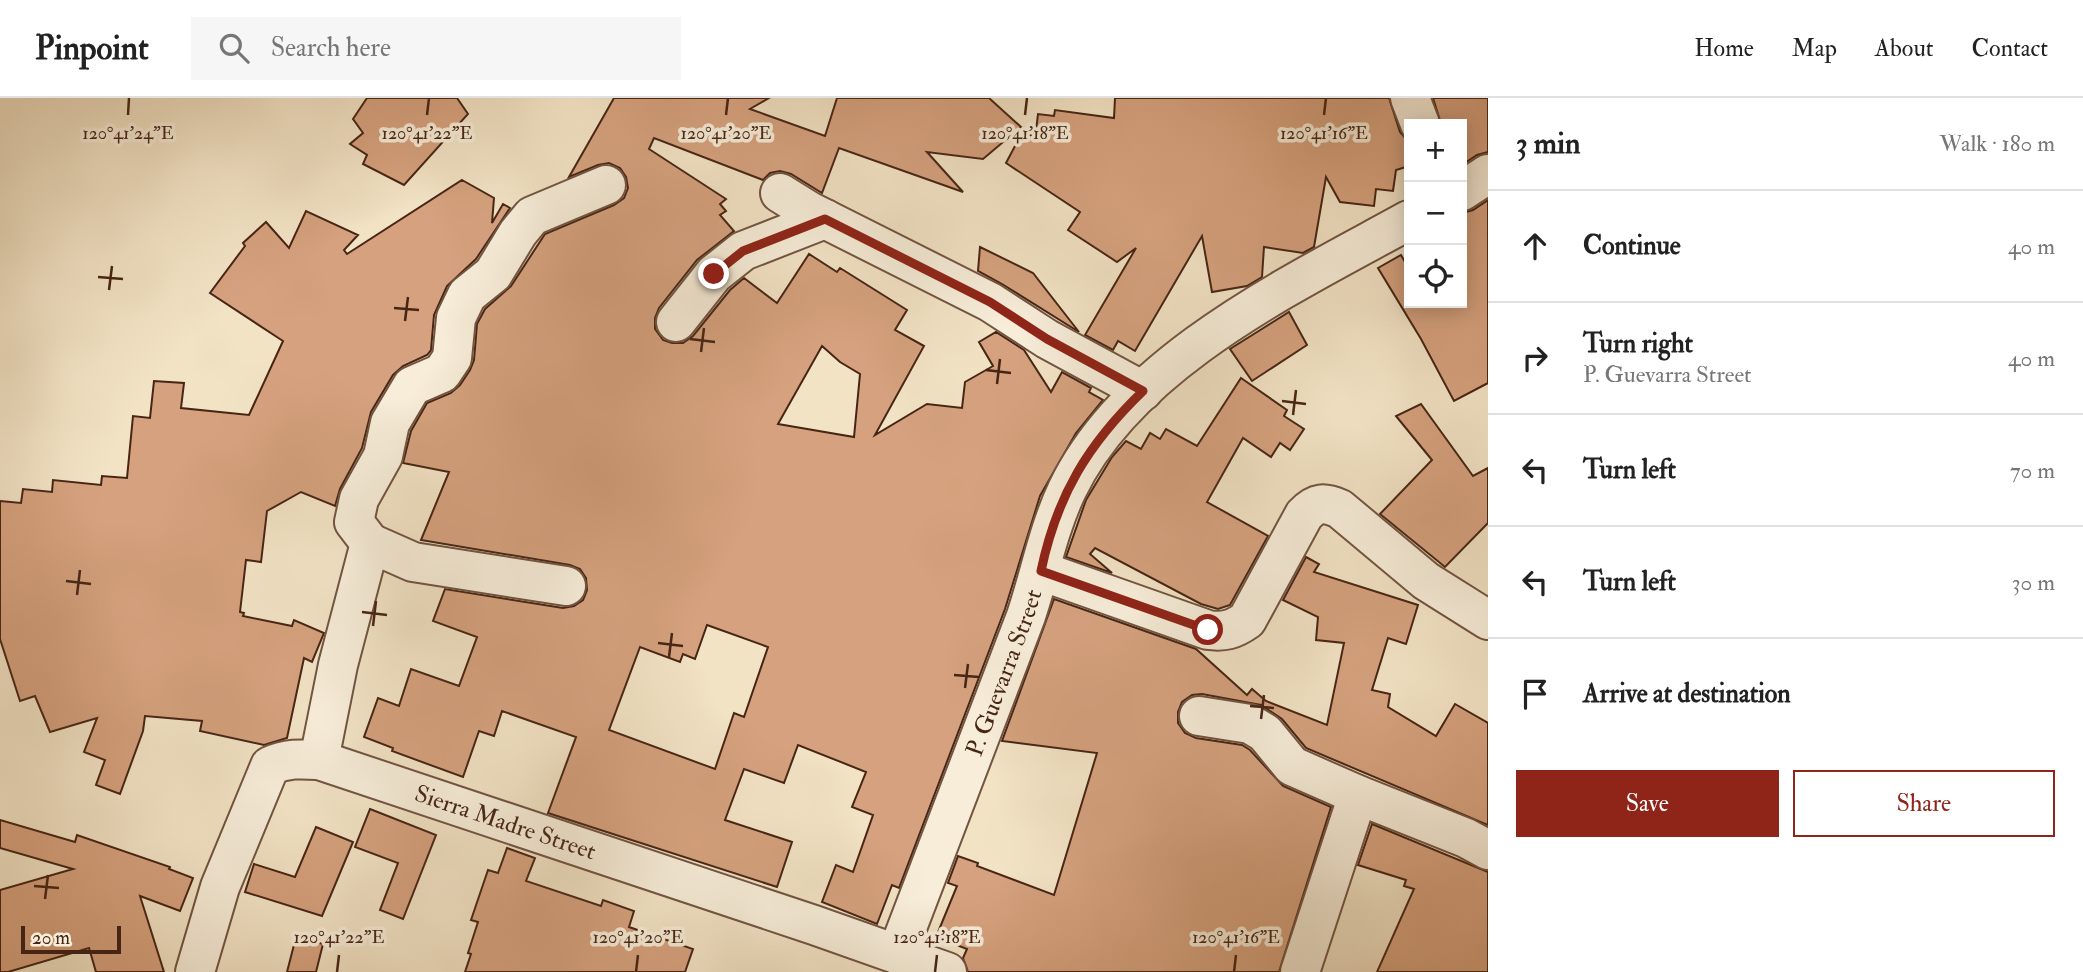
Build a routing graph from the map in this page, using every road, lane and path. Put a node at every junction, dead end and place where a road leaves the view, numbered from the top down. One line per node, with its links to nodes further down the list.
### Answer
1 (1410, 98): 2 (street)
2 (1418, 119)
3 (1488, 174): 5 (street)
4 (606, 185): 11 (street)
5 (1467, 188)
6 (780, 193): 7 (street)
7 (825, 219): 9 (street); 10 (street)
8 (1404, 223): 10 (street, P. Guevarra Street)
9 (676, 322)
10 (1143, 391): 12 (street, P. Guevarra Street)
11 (370, 543): 13 (street); 16 (street)
12 (1041, 571): 14 (street); 19 (street, P. Guevarra Street)
13 (566, 586)
14 (1488, 620)
15 (1199, 716): 17 (street)
16 (319, 760): 19 (street, Sierra Madre Street); 20 (street, Sierra Madre Street)
17 (1359, 795): 18 (street); 22 (street)
18 (1488, 850)
19 (897, 954): 21 (street, Sierra Madre Street)
20 (195, 972)
21 (947, 972)
22 (1300, 972)

